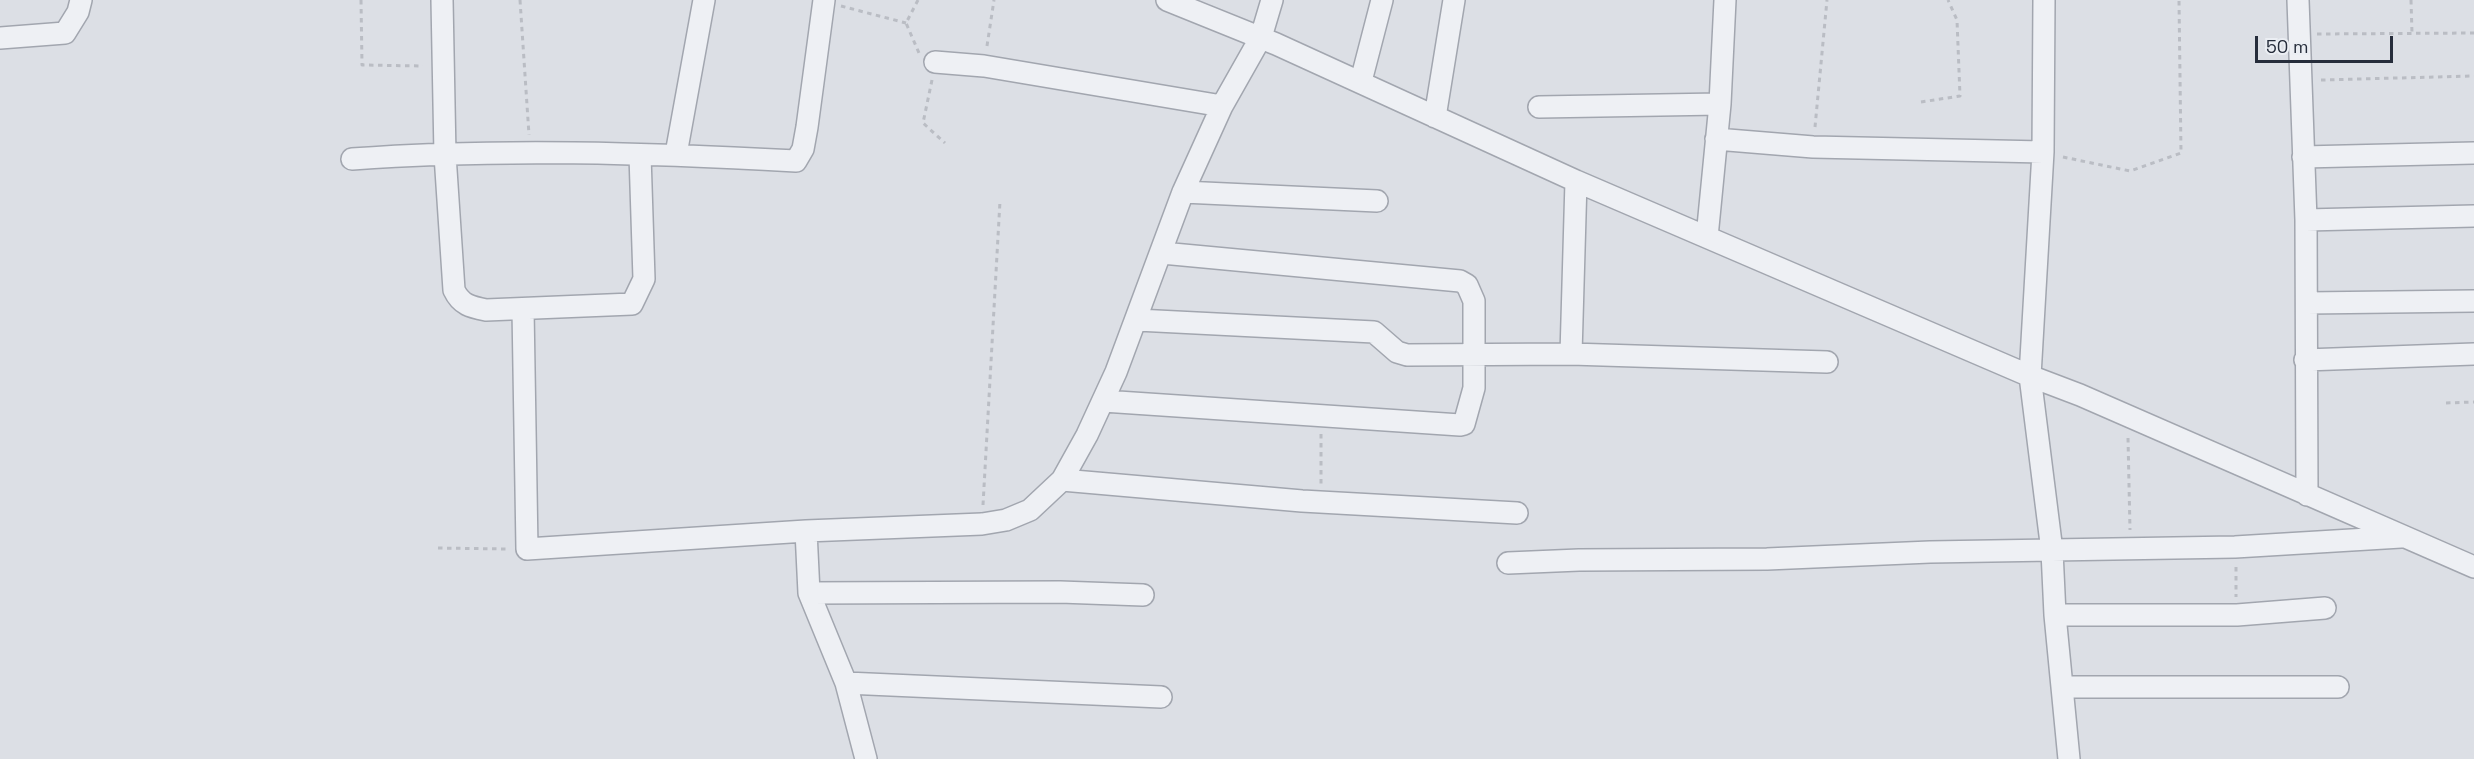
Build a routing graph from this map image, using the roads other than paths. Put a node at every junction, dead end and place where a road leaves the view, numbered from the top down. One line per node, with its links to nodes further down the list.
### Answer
1 (81, 0): 13 (street)
2 (442, 0): 24 (street)
3 (704, 0): 23 (street)
4 (1272, 0): 12 (street)
5 (1382, 0): 15 (street)
6 (1454, 0): 19 (street)
7 (1725, 0): 16 (street)
8 (2044, 0): 21 (street)
9 (2298, 0): 26 (street)
10 (824, 1): 23 (street)
11 (1179, 2): 12 (street)
12 (1261, 37): 15 (street); 17 (street)
13 (0, 38)
14 (935, 62): 17 (street)
15 (1361, 81): 19 (street)
16 (1720, 105): 18 (street); 20 (street)
17 (1222, 106): 29 (street)
18 (1539, 107)
19 (1435, 117): 28 (street)
20 (1716, 139): 21 (street); 33 (street)
21 (2043, 153): 44 (street)
22 (2474, 153): 26 (street)
23 (676, 154): 25 (street)
24 (445, 155): 25 (street); 27 (street); 37 (street)
25 (640, 155): 37 (street)
26 (2303, 157): 32 (street)
27 (352, 159)
28 (1576, 181): 33 (street); 39 (street)
29 (1183, 192): 30 (street); 34 (street)
30 (1377, 201)
31 (2474, 216): 32 (street)
32 (2306, 220): 36 (street)
33 (1707, 237): 44 (street)
34 (1162, 253): 38 (street); 41 (street)
35 (2474, 301): 36 (street)
36 (2307, 303): 42 (street)
37 (523, 309): 49 (street)
38 (1137, 320): 41 (street); 45 (street)
39 (1571, 354): 41 (street); 43 (street)
40 (2474, 354): 42 (street)
41 (1474, 355): 45 (street)
42 (2306, 360): 47 (street)
43 (1827, 362)
44 (2030, 376): 47 (street); 51 (street)
45 (1103, 401): 46 (street)
46 (1062, 480): 48 (street); 49 (street)
47 (2307, 495): 50 (street)
48 (1517, 513)
49 (806, 531): 54 (street)
50 (2404, 536): 51 (street); 53 (street)
51 (2052, 550): 52 (street); 57 (street)
52 (1508, 563)
53 (2474, 567)
54 (809, 593): 55 (street); 58 (street)
55 (1143, 596)
56 (2325, 608): 57 (street)
57 (2055, 615): 59 (street)
58 (846, 683): 61 (street); 62 (street)
59 (2062, 687): 60 (street); 63 (street)
60 (2338, 687)
61 (1161, 697)
62 (866, 759)
63 (2069, 759)

